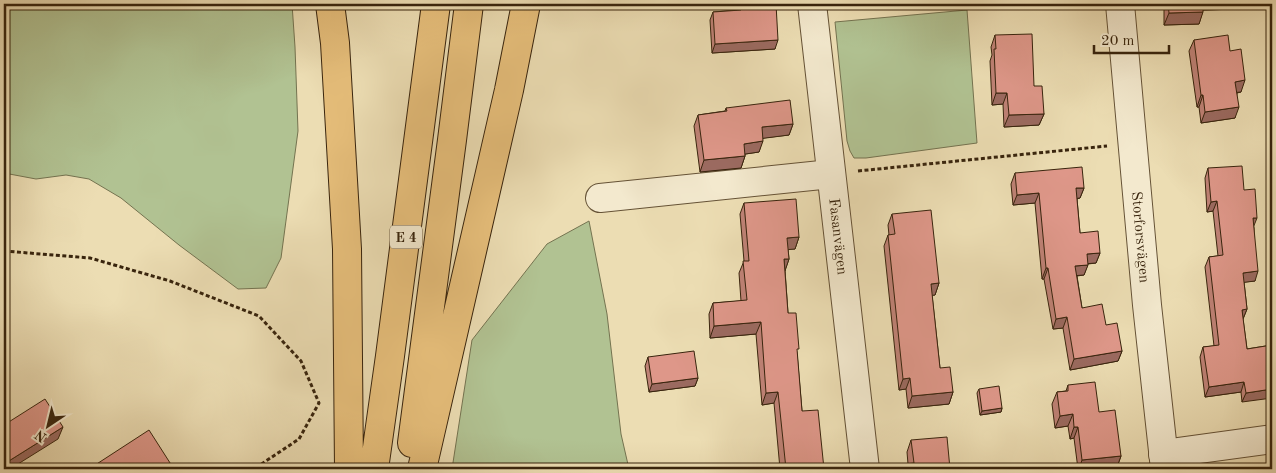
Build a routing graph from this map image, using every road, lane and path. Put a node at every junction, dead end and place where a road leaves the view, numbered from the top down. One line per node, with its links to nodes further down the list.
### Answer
1 (330, 4): 14 (highway)
2 (436, 4): 15 (highway, E 4)
3 (469, 4): 16 (highway, E 4)
4 (526, 4): 17 (highway)
5 (812, 4): 8 (street, Fasanvägen)
6 (1120, 4): 7 (street, Storforsvägen)
7 (1133, 143): 8 (path); 12 (street, Storforsvägen)
8 (830, 174): 9 (street); 18 (street, Fasanvägen)
9 (600, 198)
10 (4, 251): 13 (path)
11 (1272, 439): 12 (street)
12 (1164, 462)
13 (254, 469)
14 (349, 469)
15 (374, 469)
16 (408, 469)
17 (422, 469)
18 (865, 469)

